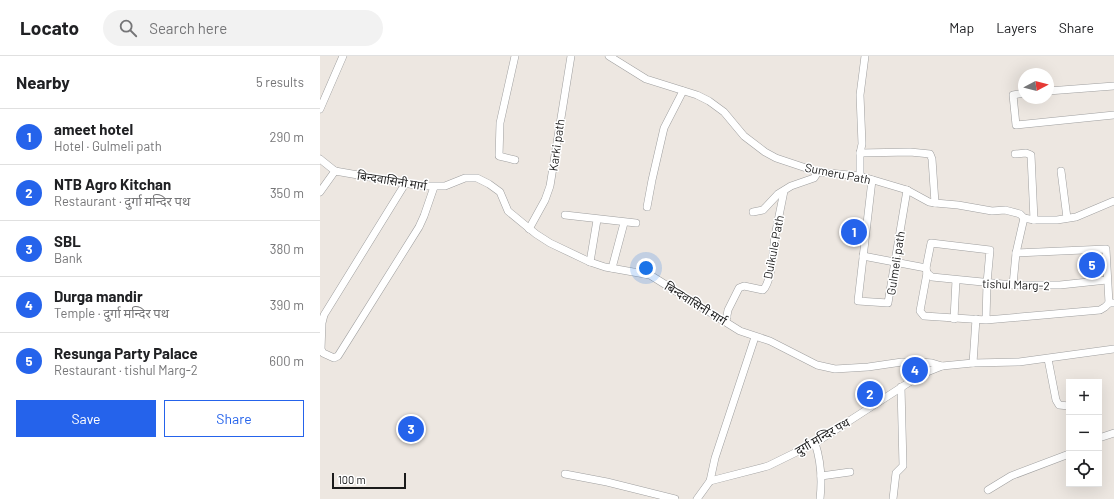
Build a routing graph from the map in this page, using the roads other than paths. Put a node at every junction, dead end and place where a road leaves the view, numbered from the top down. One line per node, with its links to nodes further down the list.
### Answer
1 (343, 56): 10 (street)
2 (515, 56): 15 (street)
3 (571, 56): 37 (street, Karki path)
4 (609, 56): 7 (street, Sumeru Path)
5 (865, 56): 12 (street)
6 (1114, 86): 8 (street)
7 (683, 91): 18 (street, Sumeru Path); 28 (street)
8 (1054, 91)
9 (1018, 95): 11 (street)
10 (320, 109)
11 (1114, 115)
12 (860, 152): 19 (street); 27 (street)
13 (1015, 154): 34 (street)
14 (320, 160): 16 (street)
15 (515, 160)
16 (334, 170): 21 (street, बिन्दवासिनी मार्ग); 25 (street)
17 (1061, 171): 32 (street)
18 (818, 172): 19 (street, Sumeru Path); 24 (street)
19 (860, 176): 20 (street, Sumeru Path)
20 (872, 180): 23 (street, Sumeru Path); 39 (street, Gulmeli path)
21 (405, 184): 22 (street, बिन्दवासिनी मार्ग); 22 (street)
22 (434, 187): 37 (street, बिन्दवासिनी मार्ग)
23 (907, 190): 27 (street, Sumeru Path); 41 (street, Gulmeli path)
24 (784, 191): 29 (street); 52 (street, Duikule Path)
25 (320, 192)
26 (1114, 201): 32 (street, Sumeru Path)
27 (934, 203): 31 (street, Sumeru Path)
28 (647, 207)
29 (753, 212)
30 (566, 215): 33 (street)
31 (1024, 218): 34 (street, Sumeru Path); 38 (street)
32 (1067, 218): 34 (street, Sumeru Path)
33 (597, 220): 35 (street); 40 (street)
34 (1034, 220)
35 (624, 223): 36 (street); 42 (street)
36 (636, 223)
37 (529, 229): 40 (street, बिन्दवासिनी मार्ग)
38 (1016, 253): 45 (street); 47 (street)
39 (863, 256): 41 (street, tishul Marg-2); 41 (street, Gulmeli path)
40 (590, 262): 42 (street, बिन्दवासिनी मार्ग)
41 (894, 263): 43 (street, tishul Marg-2)
42 (612, 268): 52 (street, बिन्दवासिनी मार्ग)
43 (927, 271): 44 (street, tishul Marg-2); 46 (street); 49 (street)
44 (956, 280): 46 (street, tishul Marg-2); 49 (street)
45 (1107, 280): 47 (street, tishul Marg-2); 48 (street)
46 (986, 282): 47 (street, tishul Marg-2); 51 (street)
47 (1013, 285)
48 (1112, 303): 51 (street)
49 (954, 319): 50 (street)
50 (976, 319): 51 (street); 56 (street)
51 (986, 320)
52 (726, 321): 53 (street, बिन्दवासिनी मार्ग)
53 (755, 337): 57 (street, बिन्दवासिनी मार्ग); 67 (street)
54 (1114, 349): 55 (street, दुर्गा मन्दिर पथ)
55 (1048, 359): 56 (street, दुर्गा मन्दिर पथ); 59 (street)
56 (974, 363): 57 (street, दुर्गा मन्दिर पथ)
57 (942, 366): 58 (street, दुर्गा मन्दिर पथ)
58 (901, 387): 62 (street, दुर्गा मन्दिर पथ); 72 (street)
59 (1066, 406)
60 (1114, 433): 61 (street)
61 (1102, 437)
62 (815, 443): 66 (street); 67 (street, दुर्गा मन्दिर पथ)
63 (1066, 455): 68 (street)
64 (850, 472): 66 (street)
65 (565, 474): 69 (street)
66 (821, 476): 71 (street)
67 (710, 481): 70 (street)
68 (988, 490)
69 (675, 499)
70 (697, 499)
71 (820, 499)
72 (893, 499)

